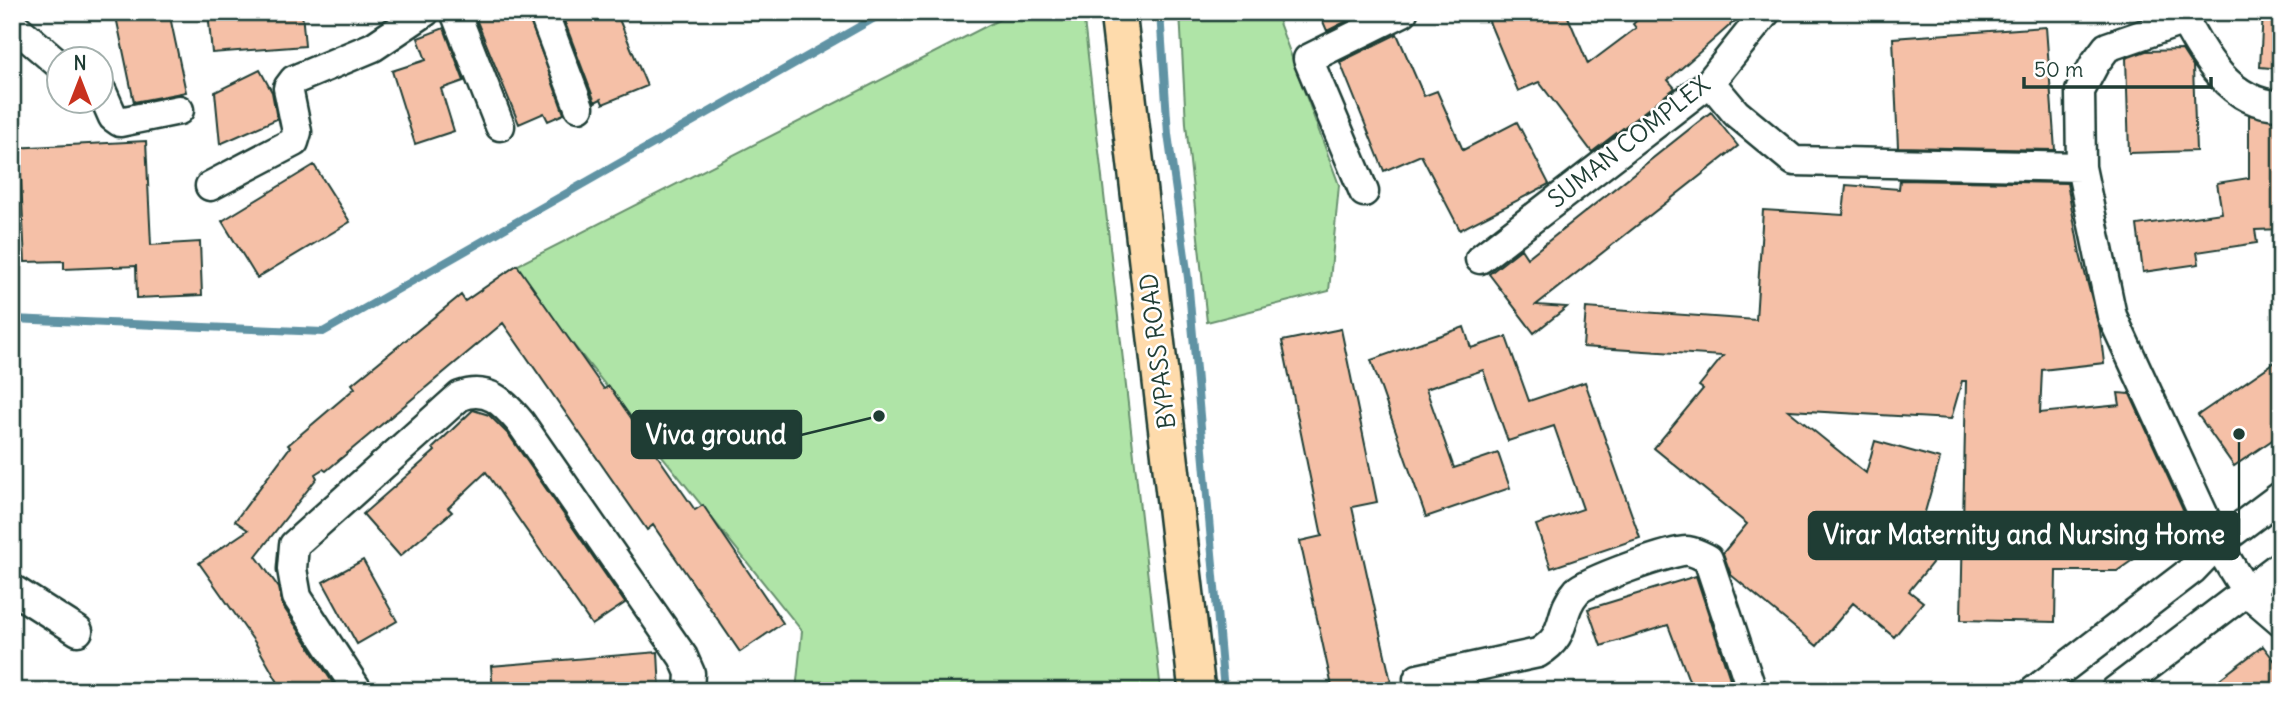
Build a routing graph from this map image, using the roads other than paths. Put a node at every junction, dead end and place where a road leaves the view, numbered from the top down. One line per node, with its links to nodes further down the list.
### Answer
1 (425, 12): 17 (street)
2 (455, 12): 15 (street)
3 (543, 12): 12 (street)
4 (1118, 12): 30 (main road, BYPASS ROAD)
5 (1403, 12): 18 (street)
6 (1766, 12): 10 (street, SUMAN COMPLEX)
7 (2182, 16): 11 (street); 16 (street)
8 (12, 24): 9 (street)
9 (46, 53)
10 (1710, 82): 16 (street); 19 (street, SUMAN COMPLEX)
11 (2281, 105)
12 (579, 107)
13 (178, 110): 14 (street)
14 (113, 116)
15 (500, 126)
16 (2081, 167): 21 (street)
17 (210, 186)
18 (1364, 192)
19 (1480, 259)
20 (2281, 496): 21 (street)
21 (2217, 544): 24 (street); 32 (street)
22 (2281, 565): 24 (street)
23 (12, 589): 26 (street)
24 (2246, 591): 25 (street); 33 (street)
25 (2281, 621)
26 (78, 631)
27 (1418, 679): 31 (street)
28 (358, 691): 29 (street)
29 (689, 691)
30 (1197, 691)
31 (1752, 691)
32 (2034, 691)
33 (2115, 691)

